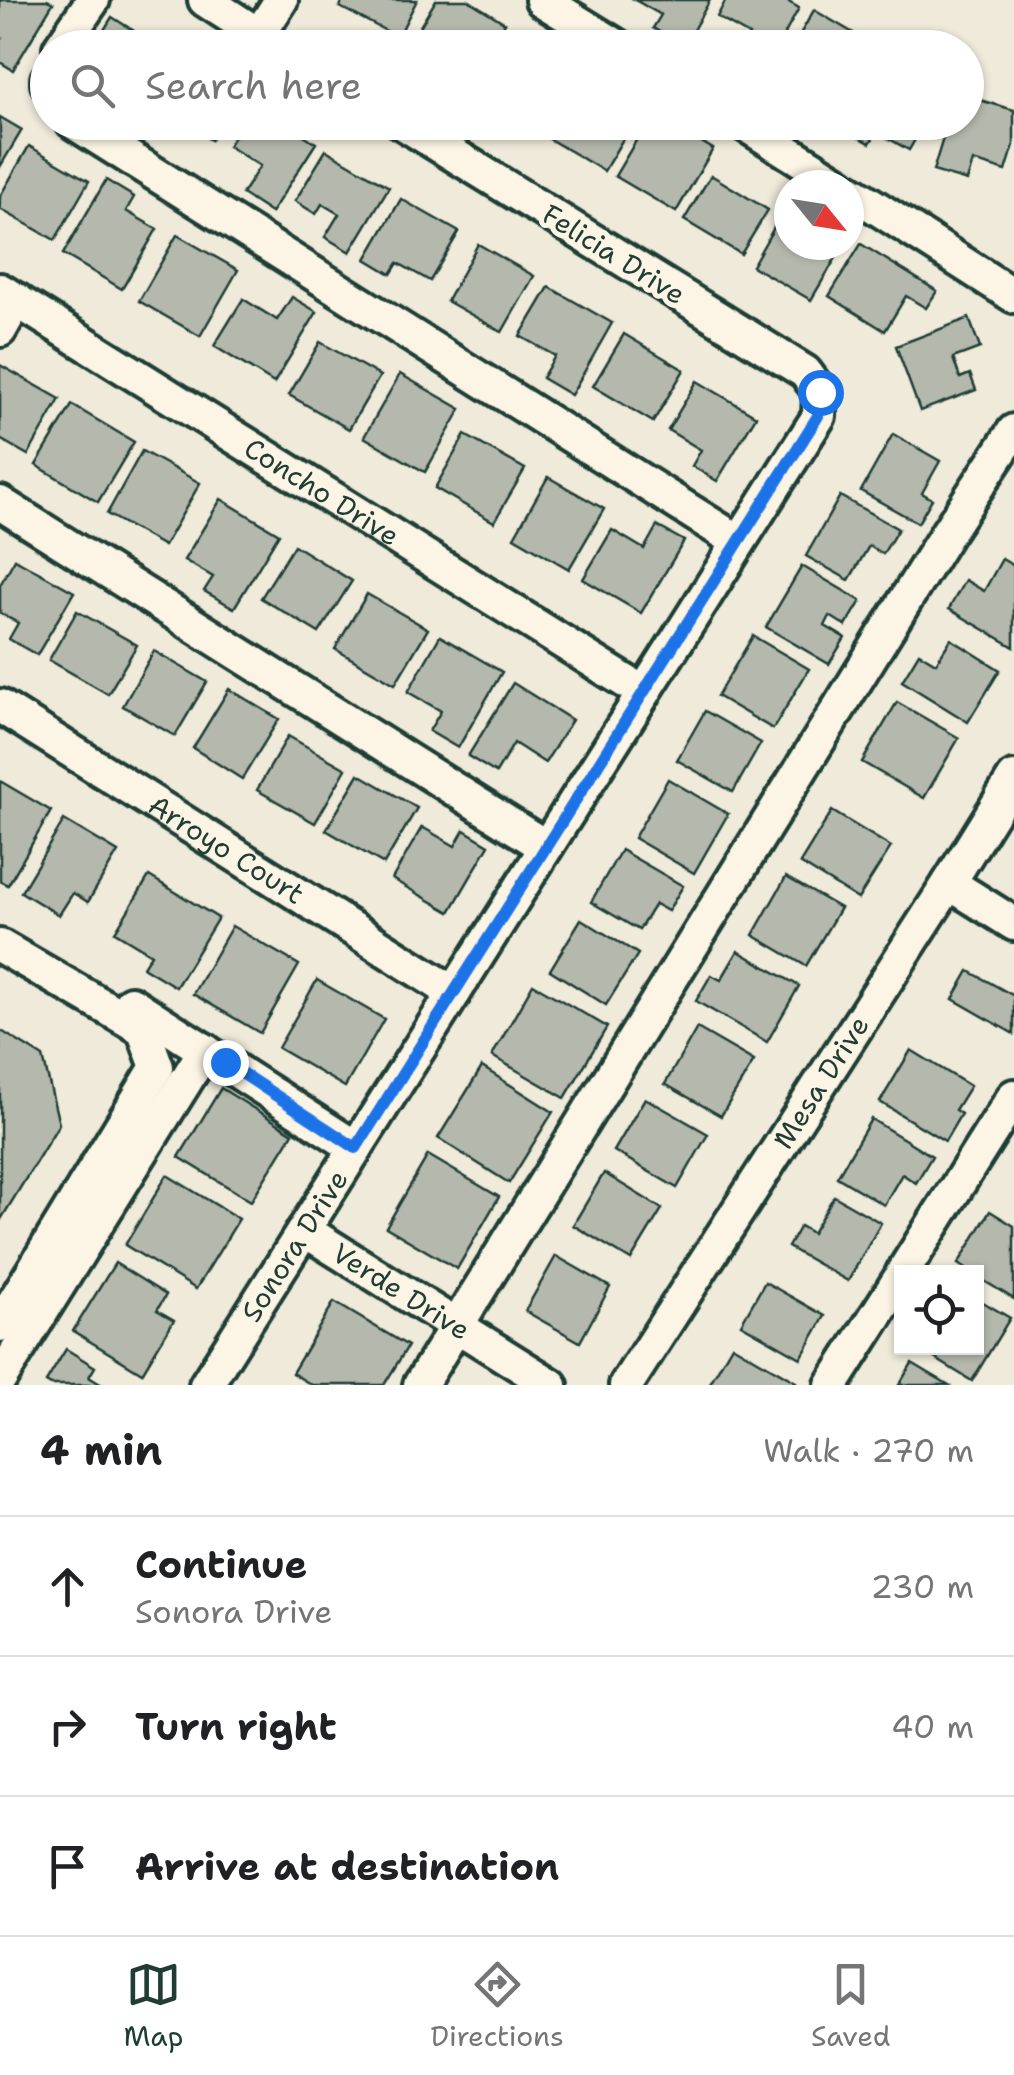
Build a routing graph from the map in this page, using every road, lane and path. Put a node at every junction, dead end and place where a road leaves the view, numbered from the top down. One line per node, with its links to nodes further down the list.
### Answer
1 (92, 0): 5 (street)
2 (204, 0): 6 (street)
3 (281, 0): 7 (street)
4 (542, 0): 8 (street)
5 (72, 30)
6 (252, 30)
7 (272, 30)
8 (591, 30)
9 (102, 140): 20 (street)
10 (430, 140): 17 (street, Felicia Drive)
11 (770, 140): 12 (street)
12 (817, 170)
13 (864, 200): 15 (street)
14 (8, 295): 16 (street); 21 (street, Concho Drive)
15 (1014, 296)
16 (0, 330)
17 (820, 392): 20 (street, Sonora Drive)
18 (1014, 430): 37 (street)
19 (0, 503): 24 (street)
20 (739, 542): 21 (street, Sonora Drive)
21 (644, 693): 24 (street, Sonora Drive)
22 (0, 706): 29 (street, Arroyo Court)
23 (1014, 778): 25 (street, Mesa Drive)
24 (546, 848): 29 (street, Sonora Drive)
25 (949, 884): 27 (street); 42 (street, Mesa Drive)
26 (0, 921): 30 (street)
27 (1014, 924)
28 (0, 946): 36 (street)
29 (454, 993): 32 (street, Sonora Drive)
30 (205, 1050): 32 (street); 38 (street)
31 (1014, 1096): 34 (street)
32 (356, 1148): 33 (street, Sonora Drive)
33 (304, 1230): 37 (street, Verde Drive); 39 (street, Sonora Drive)
34 (908, 1265)
35 (894, 1287): 43 (street)
36 (0, 1325)
37 (458, 1326): 40 (street); 41 (street, Verde Drive)
38 (0, 1379)
39 (206, 1385)
40 (420, 1385)
41 (551, 1385)
42 (626, 1385)
43 (832, 1385)

